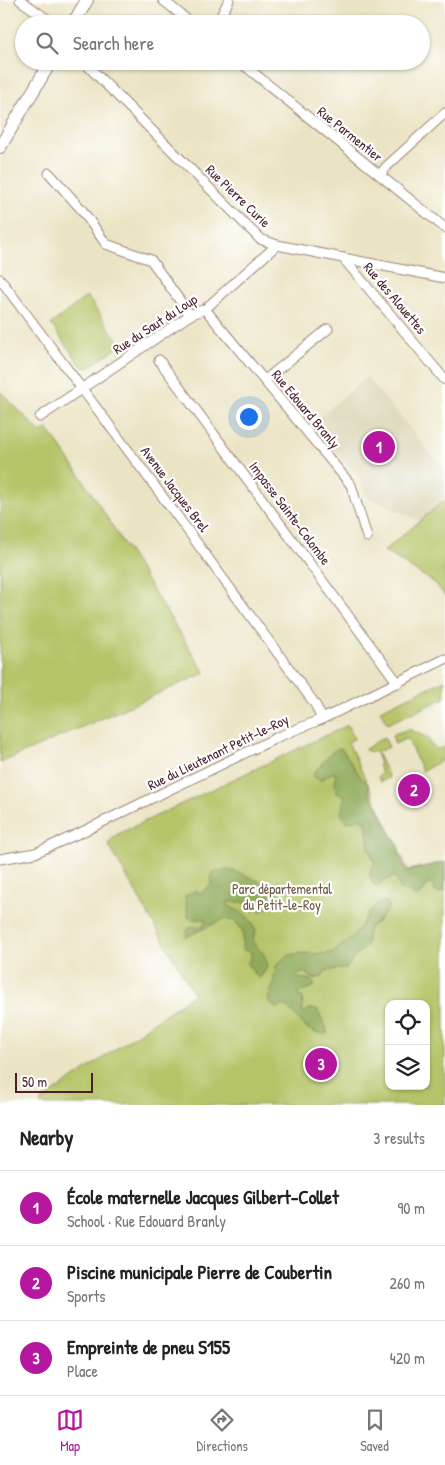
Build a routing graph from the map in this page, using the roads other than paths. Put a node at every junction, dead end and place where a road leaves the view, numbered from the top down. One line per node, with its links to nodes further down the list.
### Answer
1 (20, 0): 5 (street)
2 (87, 0): 6 (main road)
3 (163, 0): 7 (street)
4 (229, 0): 8 (street)
5 (41, 15)
6 (78, 15)
7 (181, 15)
8 (222, 15)
9 (46, 70): 13 (main road)
10 (93, 70): 17 (street, Rue Pierre Curie)
11 (250, 70): 15 (street, Rue Parmentier)
12 (445, 113): 15 (street)
13 (0, 147)
14 (49, 173): 22 (street)
15 (380, 175): 16 (street, Rue Parmentier)
16 (445, 228)
17 (277, 245): 18 (street, Rue Pierre Curie); 21 (street, Rue du Saut du Loup)
18 (343, 258): 20 (street, Rue Pierre Curie); 26 (street, Rue des Alouettes)
19 (0, 278): 27 (street, Avenue Jacques Brel)
20 (445, 278)
21 (206, 309): 22 (street, Rue du Saut du Loup); 25 (street, Rue Edouard Branly)
22 (190, 315): 27 (street, Rue du Saut du Loup)
23 (328, 328): 25 (street)
24 (159, 360): 31 (street, Impasse Sainte-Colombe)
25 (265, 380): 29 (street, Rue Edouard Branly)
26 (445, 380)
27 (83, 389): 28 (street, Rue du Saut du Loup); 32 (street, Avenue Jacques Brel)
28 (40, 417)
29 (367, 537)
30 (445, 659): 31 (street, Rue du Lieutenant Petit-le-Roy)
31 (398, 683): 32 (street, Rue du Lieutenant Petit-le-Roy)
32 (322, 719): 33 (street, Rue du Lieutenant Petit-le-Roy)
33 (0, 859)

